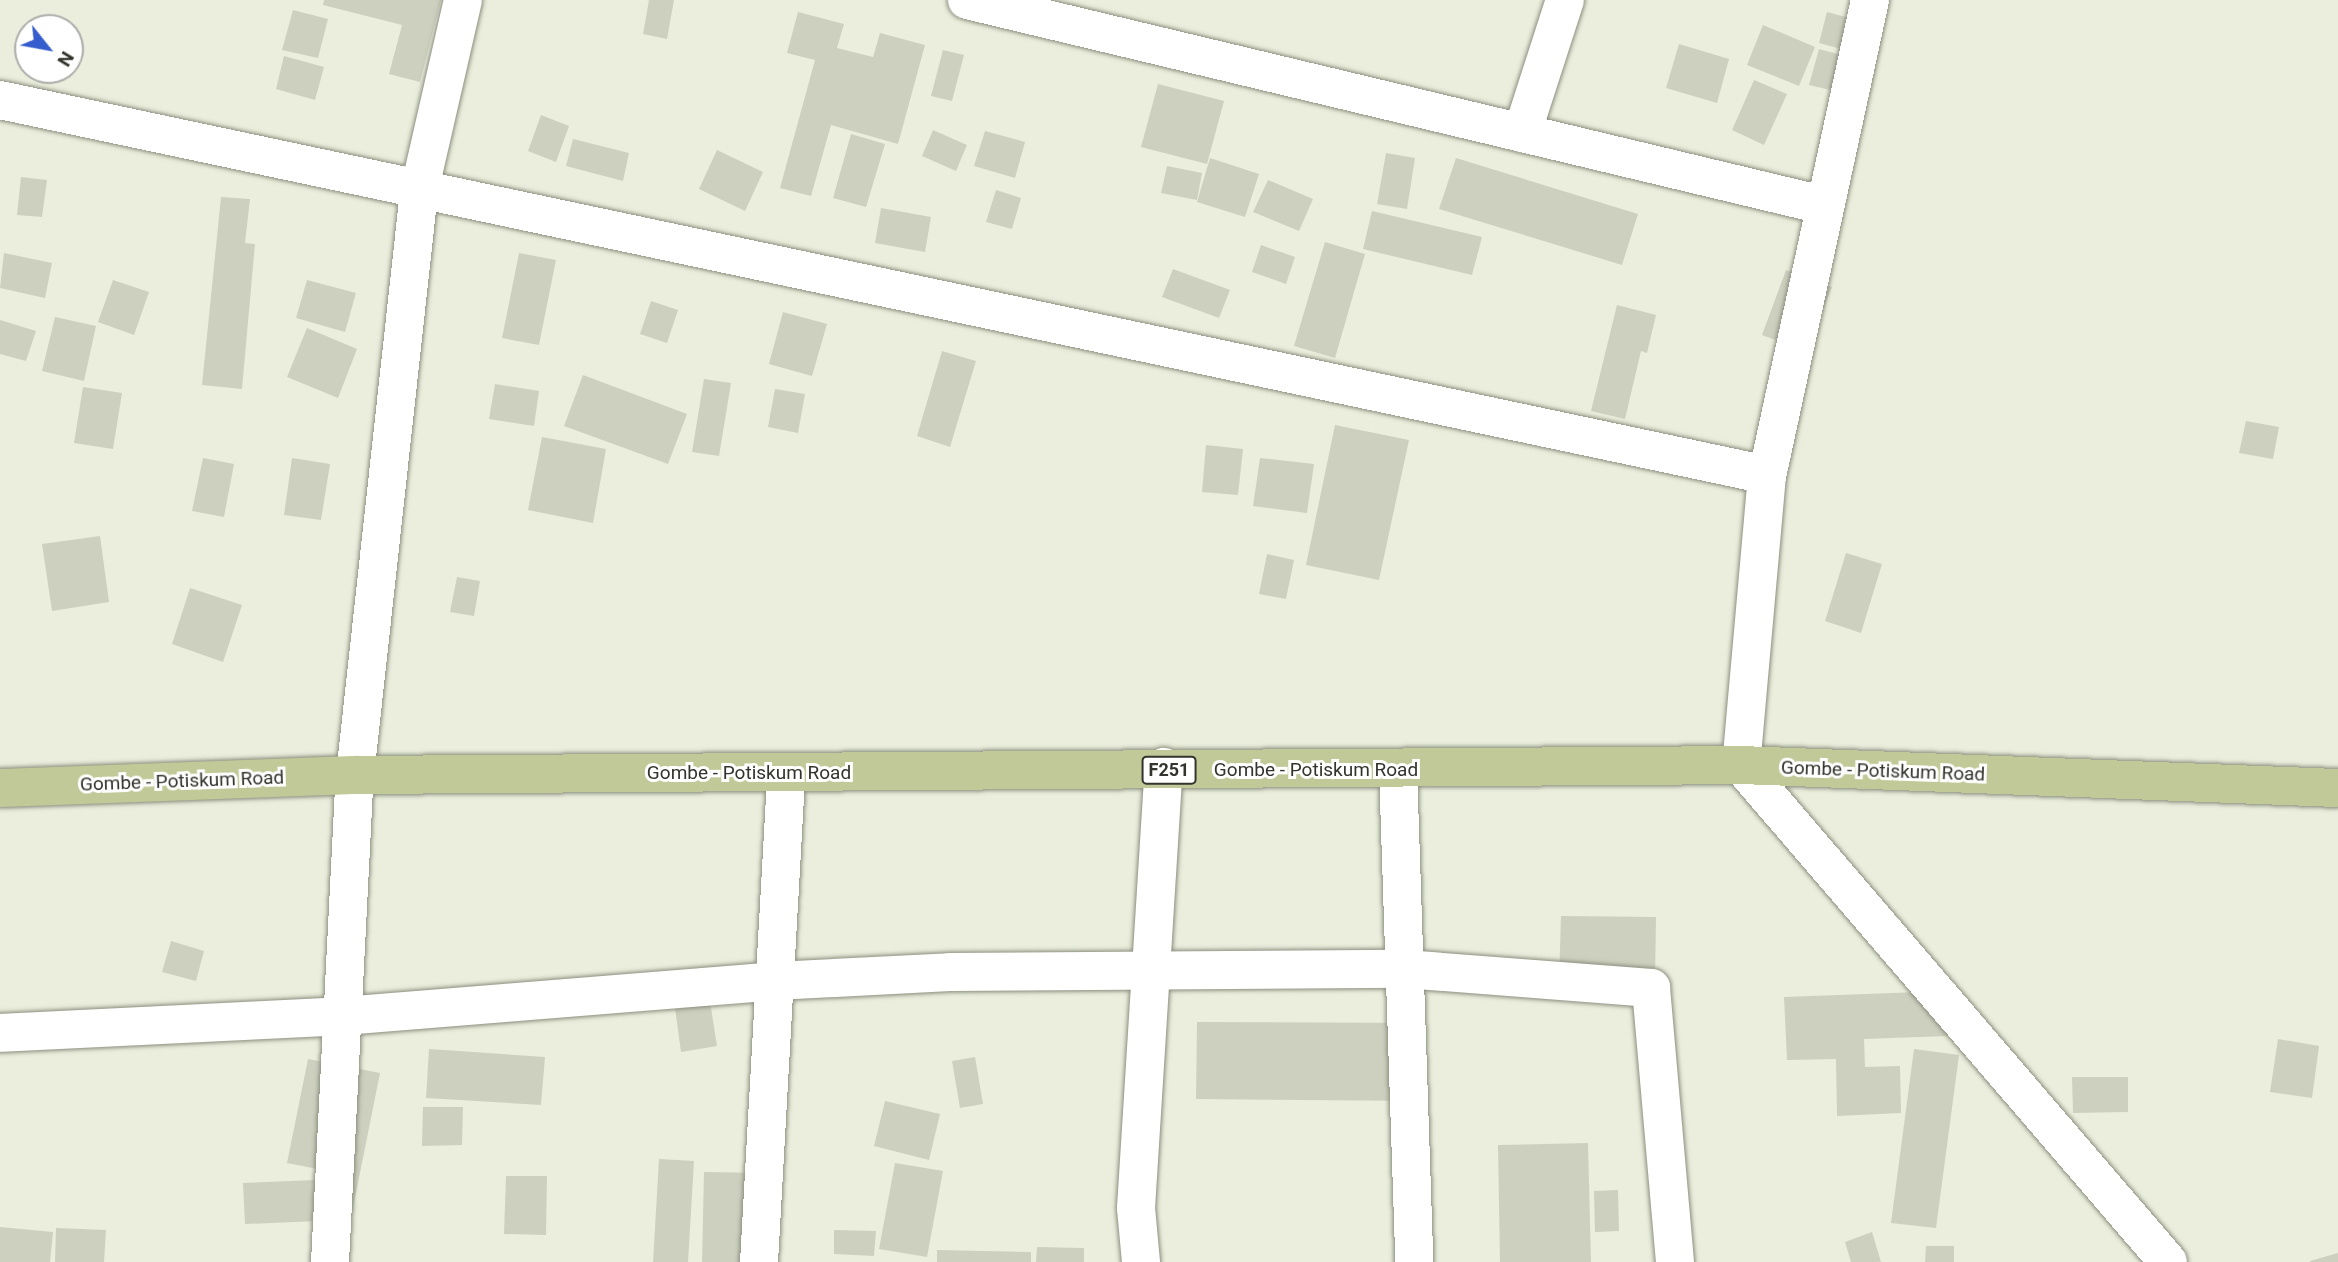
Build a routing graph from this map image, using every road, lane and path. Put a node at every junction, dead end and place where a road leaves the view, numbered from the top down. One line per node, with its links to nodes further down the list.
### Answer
1 (463, 0): 7 (street)
2 (967, 0): 6 (street)
3 (1565, 0): 6 (street)
4 (1870, 0): 8 (street)
5 (0, 100): 7 (street)
6 (1522, 133): 8 (street)
7 (419, 192): 9 (street); 14 (street)
8 (1823, 205): 9 (street)
9 (1767, 475): 10 (street)
10 (1741, 765): 12 (main road, Gombe - Potiskum Road / F251); 16 (main road, Gombe - Potiskum Road / F251); 22 (street)
11 (1166, 769): 12 (main road, Gombe - Potiskum Road / F251); 13 (main road, Gombe - Potiskum Road / F251); 18 (street)
12 (1398, 769): 17 (street)
13 (786, 773): 14 (main road, Gombe - Potiskum Road / F251); 19 (street)
14 (355, 775): 15 (main road, Gombe - Potiskum Road / F251); 20 (street)
15 (0, 788)
16 (2338, 788)
17 (1405, 969): 18 (street); 26 (street); 27 (street)
18 (1149, 972): 19 (street); 25 (street)
19 (775, 981): 20 (street); 24 (street)
20 (343, 1016): 21 (street); 23 (street)
21 (0, 1033)
22 (2157, 1260)
23 (330, 1262)
24 (759, 1262)
25 (1141, 1262)
26 (1414, 1262)
27 (1675, 1262)

